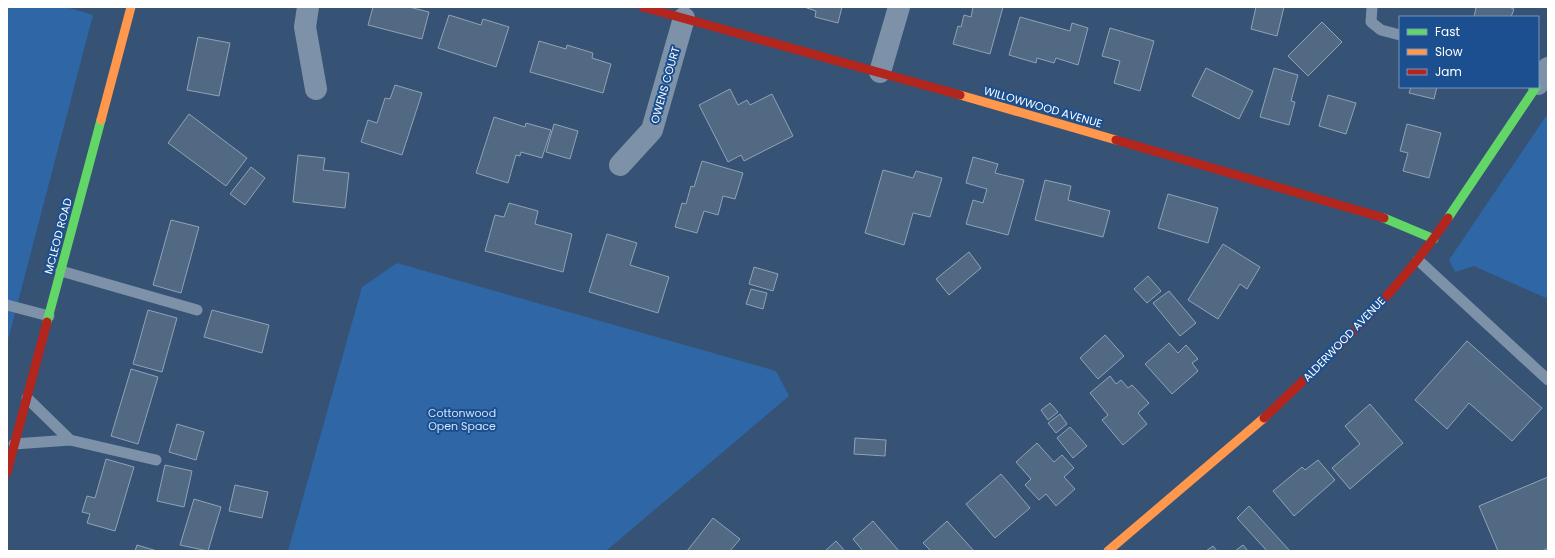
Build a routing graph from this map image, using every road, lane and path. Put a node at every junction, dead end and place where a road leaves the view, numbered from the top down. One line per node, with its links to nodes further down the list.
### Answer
1 (131, 7): 14 (street, MCLEOD ROAD)
2 (308, 7): 10 (street)
3 (643, 7): 6 (street, WILLOWWOOD AVENUE)
4 (899, 7): 8 (street)
5 (1372, 7): 7 (lane)
6 (684, 18): 8 (street, WILLOWWOOD AVENUE); 11 (street, OWENS COURT)
7 (1399, 35)
8 (880, 72): 12 (street, WILLOWWOOD AVENUE)
9 (1534, 88): 12 (street, ALDERWOOD AVENUE)
10 (316, 89)
11 (620, 165)
12 (1434, 239): 13 (street, ALDERWOOD AVENUE)
13 (1418, 260): 18 (lane); 24 (street, ALDERWOOD AVENUE)
14 (61, 271): 16 (lane); 17 (street, MCLEOD ROAD)
15 (7, 305): 17 (lane)
16 (197, 310)
17 (49, 316): 19 (street, MCLEOD ROAD)
18 (1548, 380)
19 (27, 398): 20 (lane); 21 (street, MCLEOD ROAD)
20 (70, 440): 21 (lane); 22 (lane)
21 (14, 444): 23 (street, MCLEOD ROAD)
22 (156, 460)
23 (7, 472)
24 (1108, 551)

